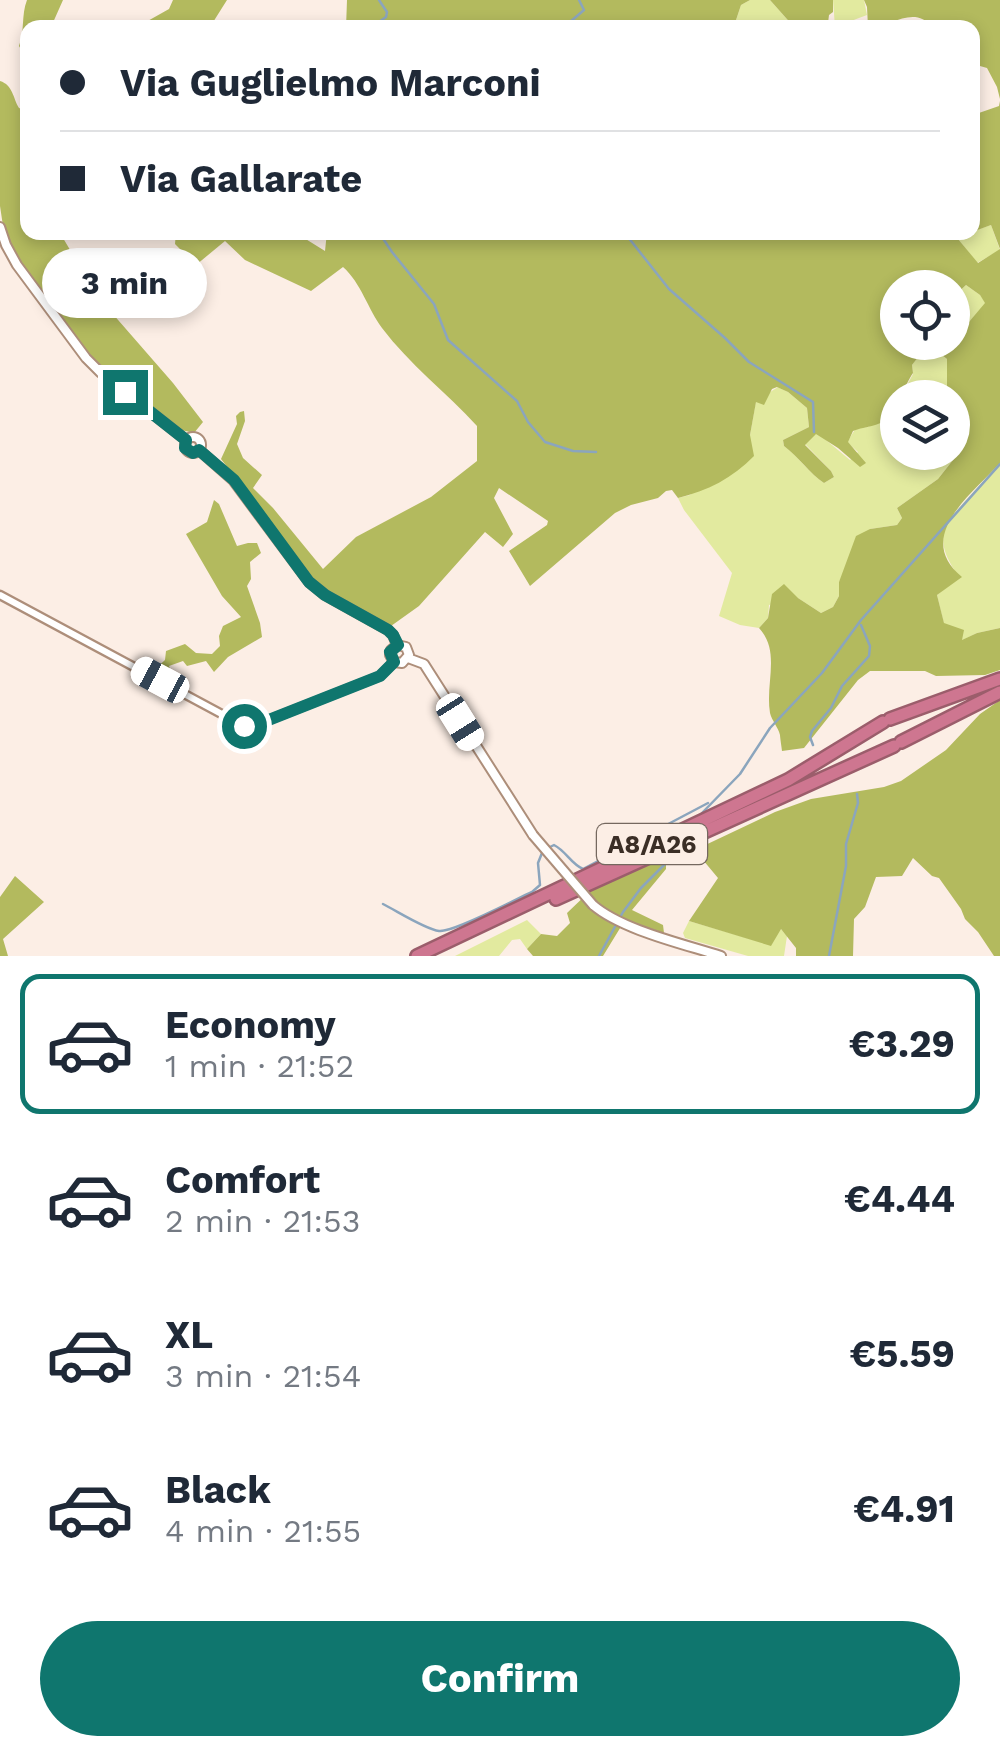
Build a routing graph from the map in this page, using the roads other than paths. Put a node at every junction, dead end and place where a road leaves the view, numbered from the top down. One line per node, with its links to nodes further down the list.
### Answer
1 (0, 227): 3 (main road)
2 (0, 595): 5 (street)
3 (398, 645): 4 (main road); 5 (main road)
4 (408, 658): 5 (main road); 10 (main road, bridge)
5 (394, 662)
6 (1000, 679): 8 (highway, A8/A26)
7 (1000, 692): 9 (highway, A8/A26)
8 (417, 956)
9 (435, 956)
10 (721, 956)

